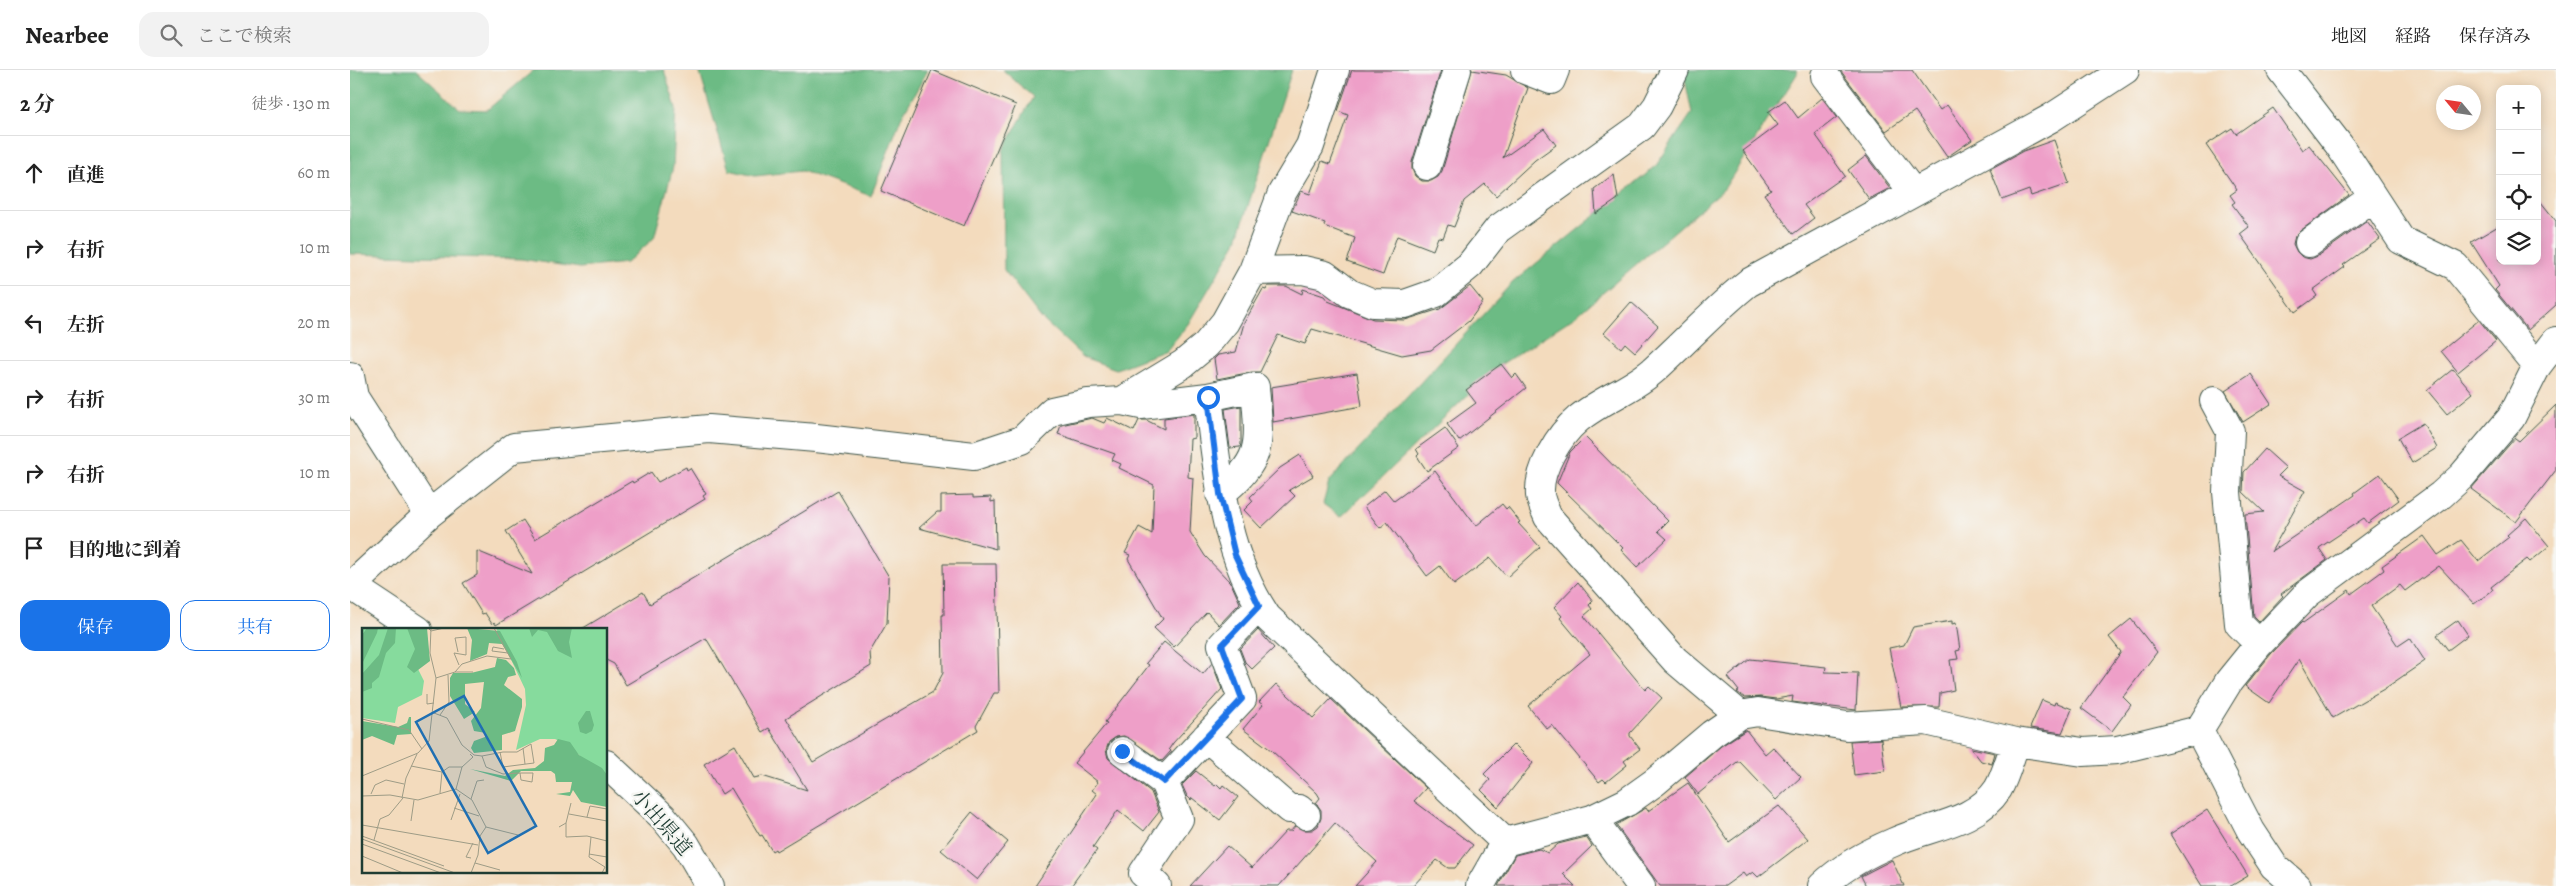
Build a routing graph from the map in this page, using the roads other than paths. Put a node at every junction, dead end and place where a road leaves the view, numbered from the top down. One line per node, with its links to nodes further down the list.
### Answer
1 (1335, 70): 13 (street)
2 (1457, 70): 9 (street)
3 (1525, 70): 4 (street)
4 (1554, 70)
5 (1675, 70): 13 (street)
6 (2125, 70): 10 (street)
7 (2282, 70): 11 (street)
8 (1825, 76): 10 (street)
9 (1427, 166)
10 (1914, 192): 26 (street)
11 (2372, 198): 12 (street); 15 (street)
12 (2309, 243)
13 (1253, 271): 18 (street)
14 (2556, 341): 15 (street)
15 (2538, 366): 25 (street)
16 (350, 376): 21 (street)
17 (1208, 397): 18 (street); 20 (street); 20 (street)
18 (1122, 401): 21 (street)
19 (2214, 401): 25 (street)
20 (1220, 494): 23 (street)
21 (429, 514): 22 (street)
22 (350, 586): 24 (street)
23 (1259, 606): 28 (street); 35 (street)
24 (415, 628)
25 (2259, 644): 27 (street)
26 (1740, 715): 29 (street); 34 (street)
27 (2200, 730): 29 (street); 41 (street)
28 (1206, 737): 32 (street); 33 (street)
29 (2016, 742): 40 (street)
30 (1122, 751): 32 (street)
31 (608, 766): 36 (street, 小出県道)
32 (1164, 782): 37 (street)
33 (1306, 815)
34 (1592, 819): 35 (street); 39 (street)
35 (1505, 842): 38 (street)
36 (710, 886)
37 (1157, 886)
38 (1480, 886)
39 (1642, 886)
40 (1822, 886)
41 (2297, 886)

